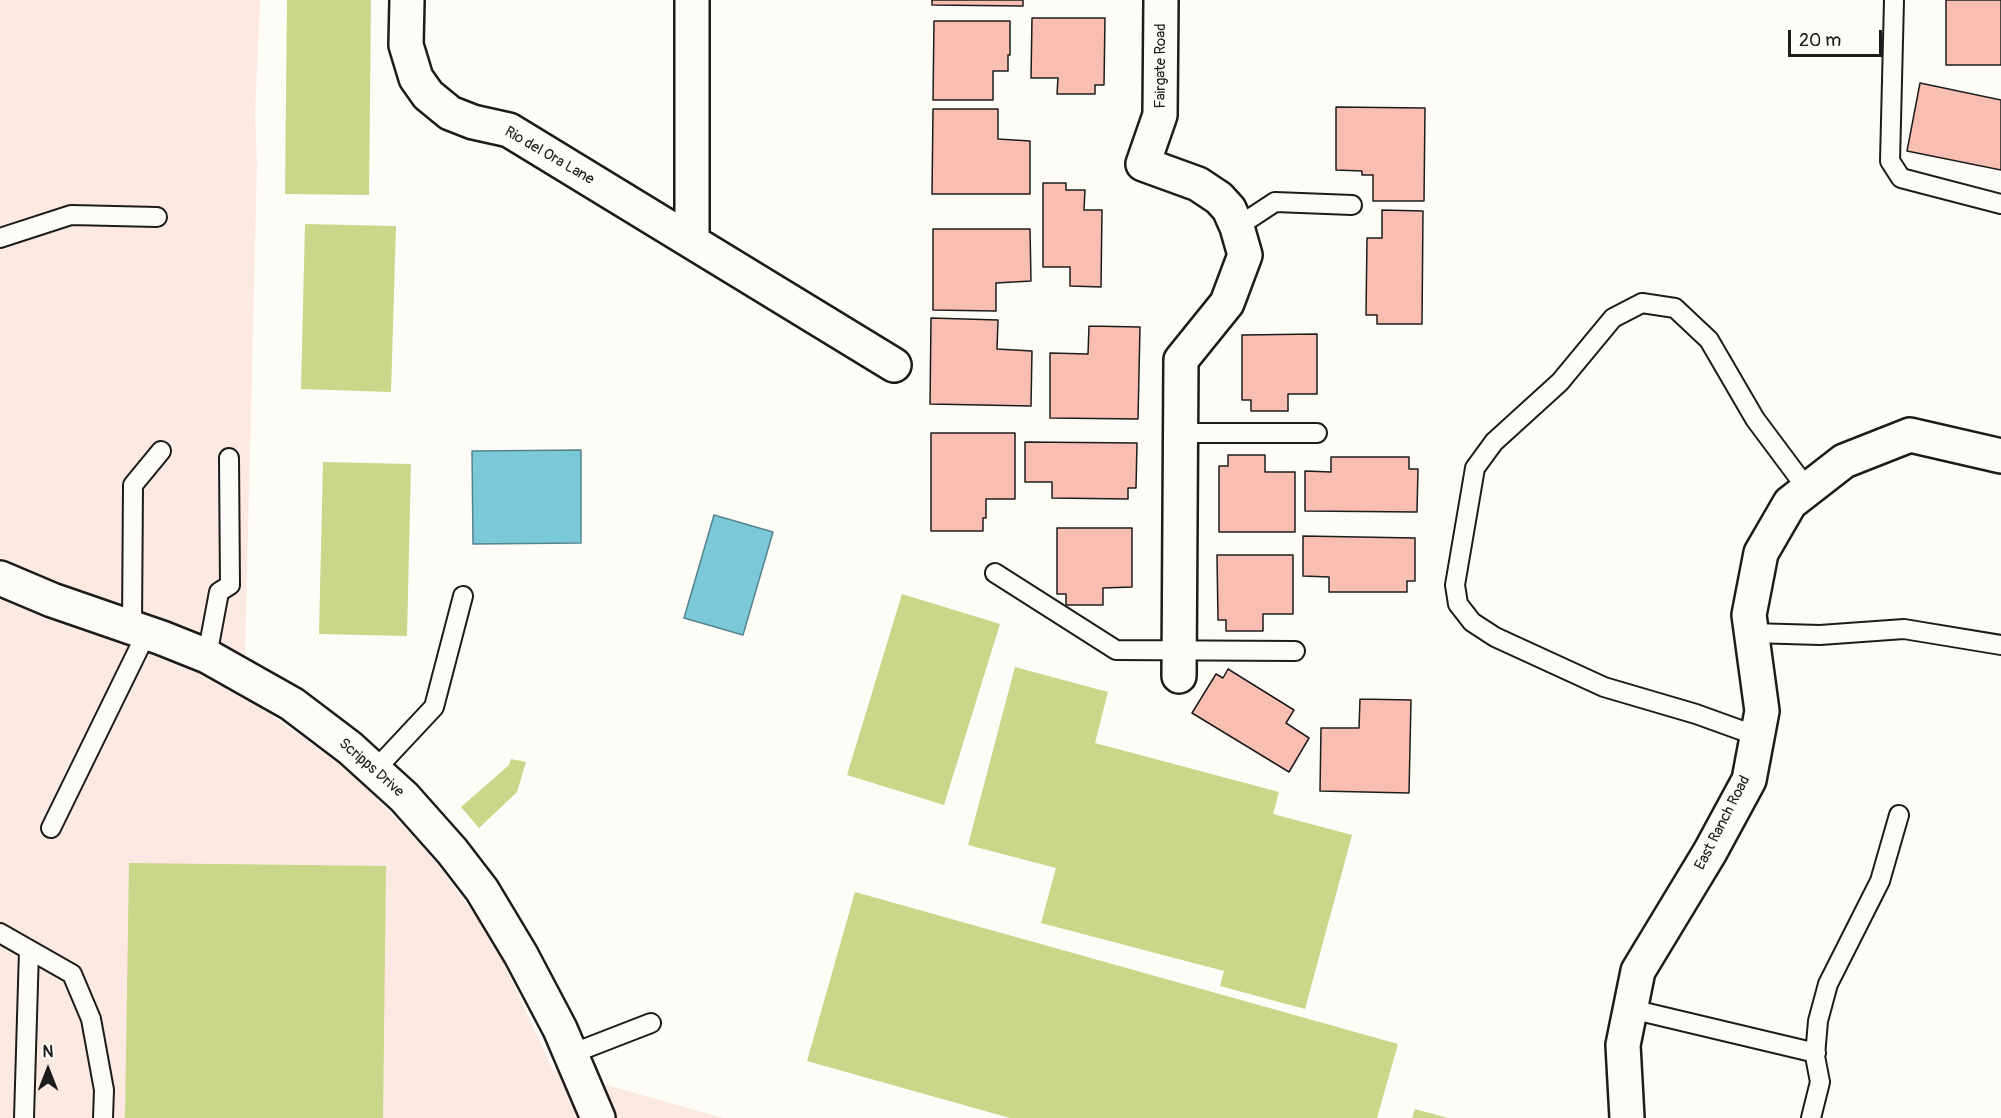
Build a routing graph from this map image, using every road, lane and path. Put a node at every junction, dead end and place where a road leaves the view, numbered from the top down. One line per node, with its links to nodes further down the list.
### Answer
1 (407, 0): 10 (street, Rio del Ora Lane)
2 (692, 0): 10 (street)
3 (1161, 0): 8 (street, Fairgate Road)
4 (1894, 0): 5 (lane)
5 (2001, 204)
6 (1352, 205): 8 (lane)
7 (157, 217): 9 (lane)
8 (1237, 227): 12 (street)
9 (0, 238)
10 (692, 241): 11 (street, Rio del Ora Lane)
11 (894, 365)
12 (1180, 433): 13 (lane); 26 (street)
13 (1317, 433)
14 (161, 451): 21 (lane)
15 (2001, 456): 17 (street, East Ranch Road)
16 (229, 458): 25 (lane)
17 (1808, 489): 22 (street, East Ranch Road); 27 (lane)
18 (995, 573): 26 (lane)
19 (0, 579): 21 (street, Scripps Drive)
20 (463, 596): 28 (lane)
21 (139, 630): 25 (street, Scripps Drive); 30 (lane)
22 (1751, 633): 23 (lane); 27 (street, East Ranch Road)
23 (2001, 645)
24 (1295, 651): 26 (lane)
25 (207, 656): 28 (street, Scripps Drive)
26 (1179, 663)
27 (1757, 736): 33 (street, East Ranch Road)
28 (375, 770): 36 (street, Scripps Drive)
29 (1899, 815): 35 (lane)
30 (51, 828)
31 (0, 933): 32 (lane)
32 (29, 950): 37 (lane); 38 (lane)
33 (1631, 1009): 35 (lane); 40 (street, East Ranch Road)
34 (651, 1023): 36 (lane)
35 (1816, 1053): 41 (lane)
36 (571, 1054): 39 (street, Scripps Drive)
37 (24, 1118)
38 (103, 1118)
39 (598, 1118)
40 (1627, 1118)
41 (1811, 1118)

